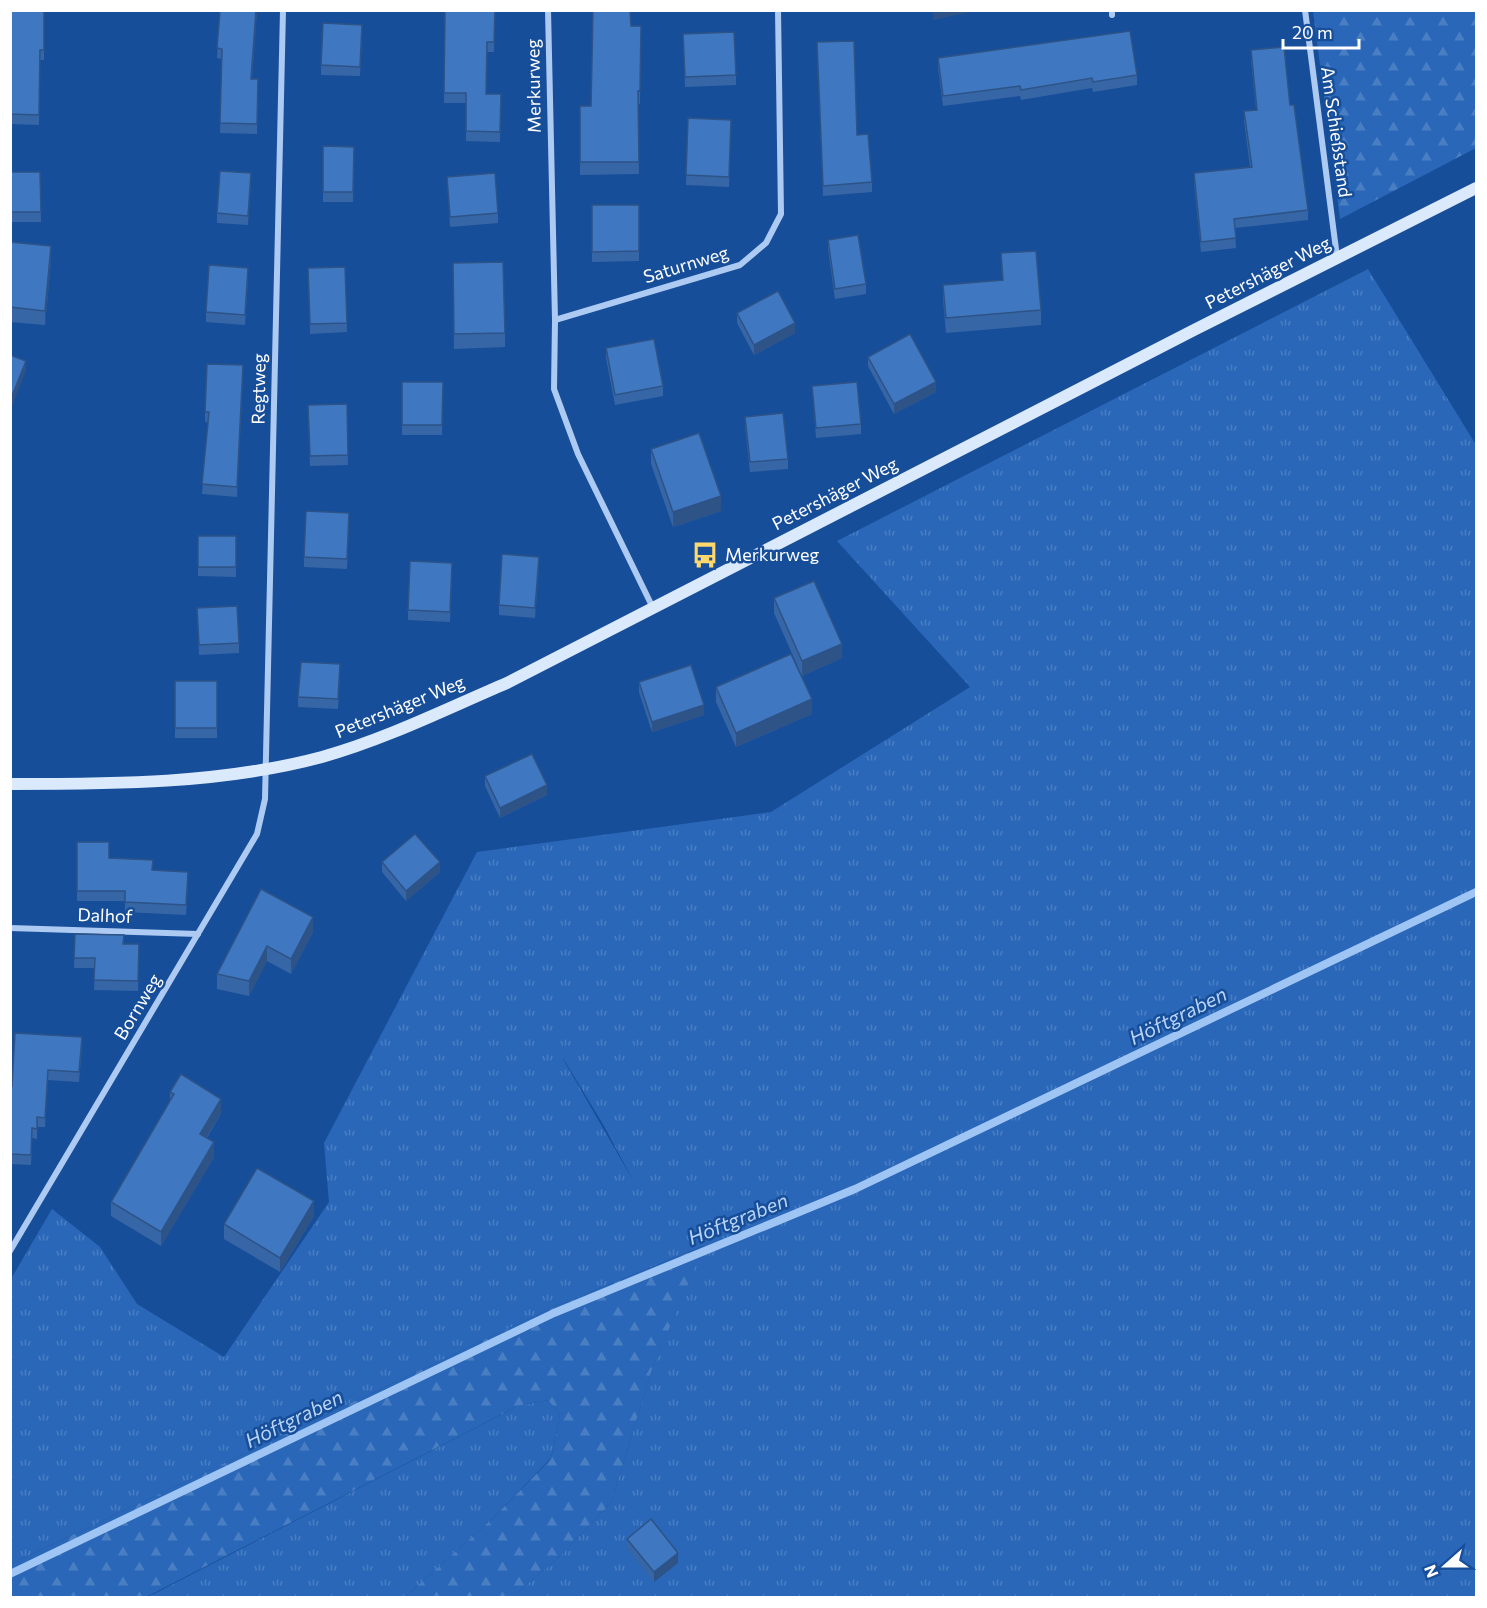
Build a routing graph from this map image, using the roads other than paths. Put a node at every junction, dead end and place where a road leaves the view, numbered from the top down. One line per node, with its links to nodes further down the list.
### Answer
1 (283, 10): 9 (street, Regtweg)
2 (548, 10): 7 (street, Merkurweg)
3 (778, 10): 7 (street, Saturnweg)
4 (1305, 10): 6 (street, Am Schießstand)
5 (1476, 188): 6 (street, Petershäger Weg)
6 (1337, 257): 8 (street, Petershäger Weg)
7 (555, 320): 8 (street, Merkurweg)
8 (653, 608): 9 (street, Petershäger Weg)
9 (265, 769): 10 (street, Petershäger Weg); 12 (street, Bornweg)
10 (10, 784)
11 (10, 928): 12 (street, Dalhof)
12 (198, 934): 13 (street, Bornweg)
13 (10, 1251)

